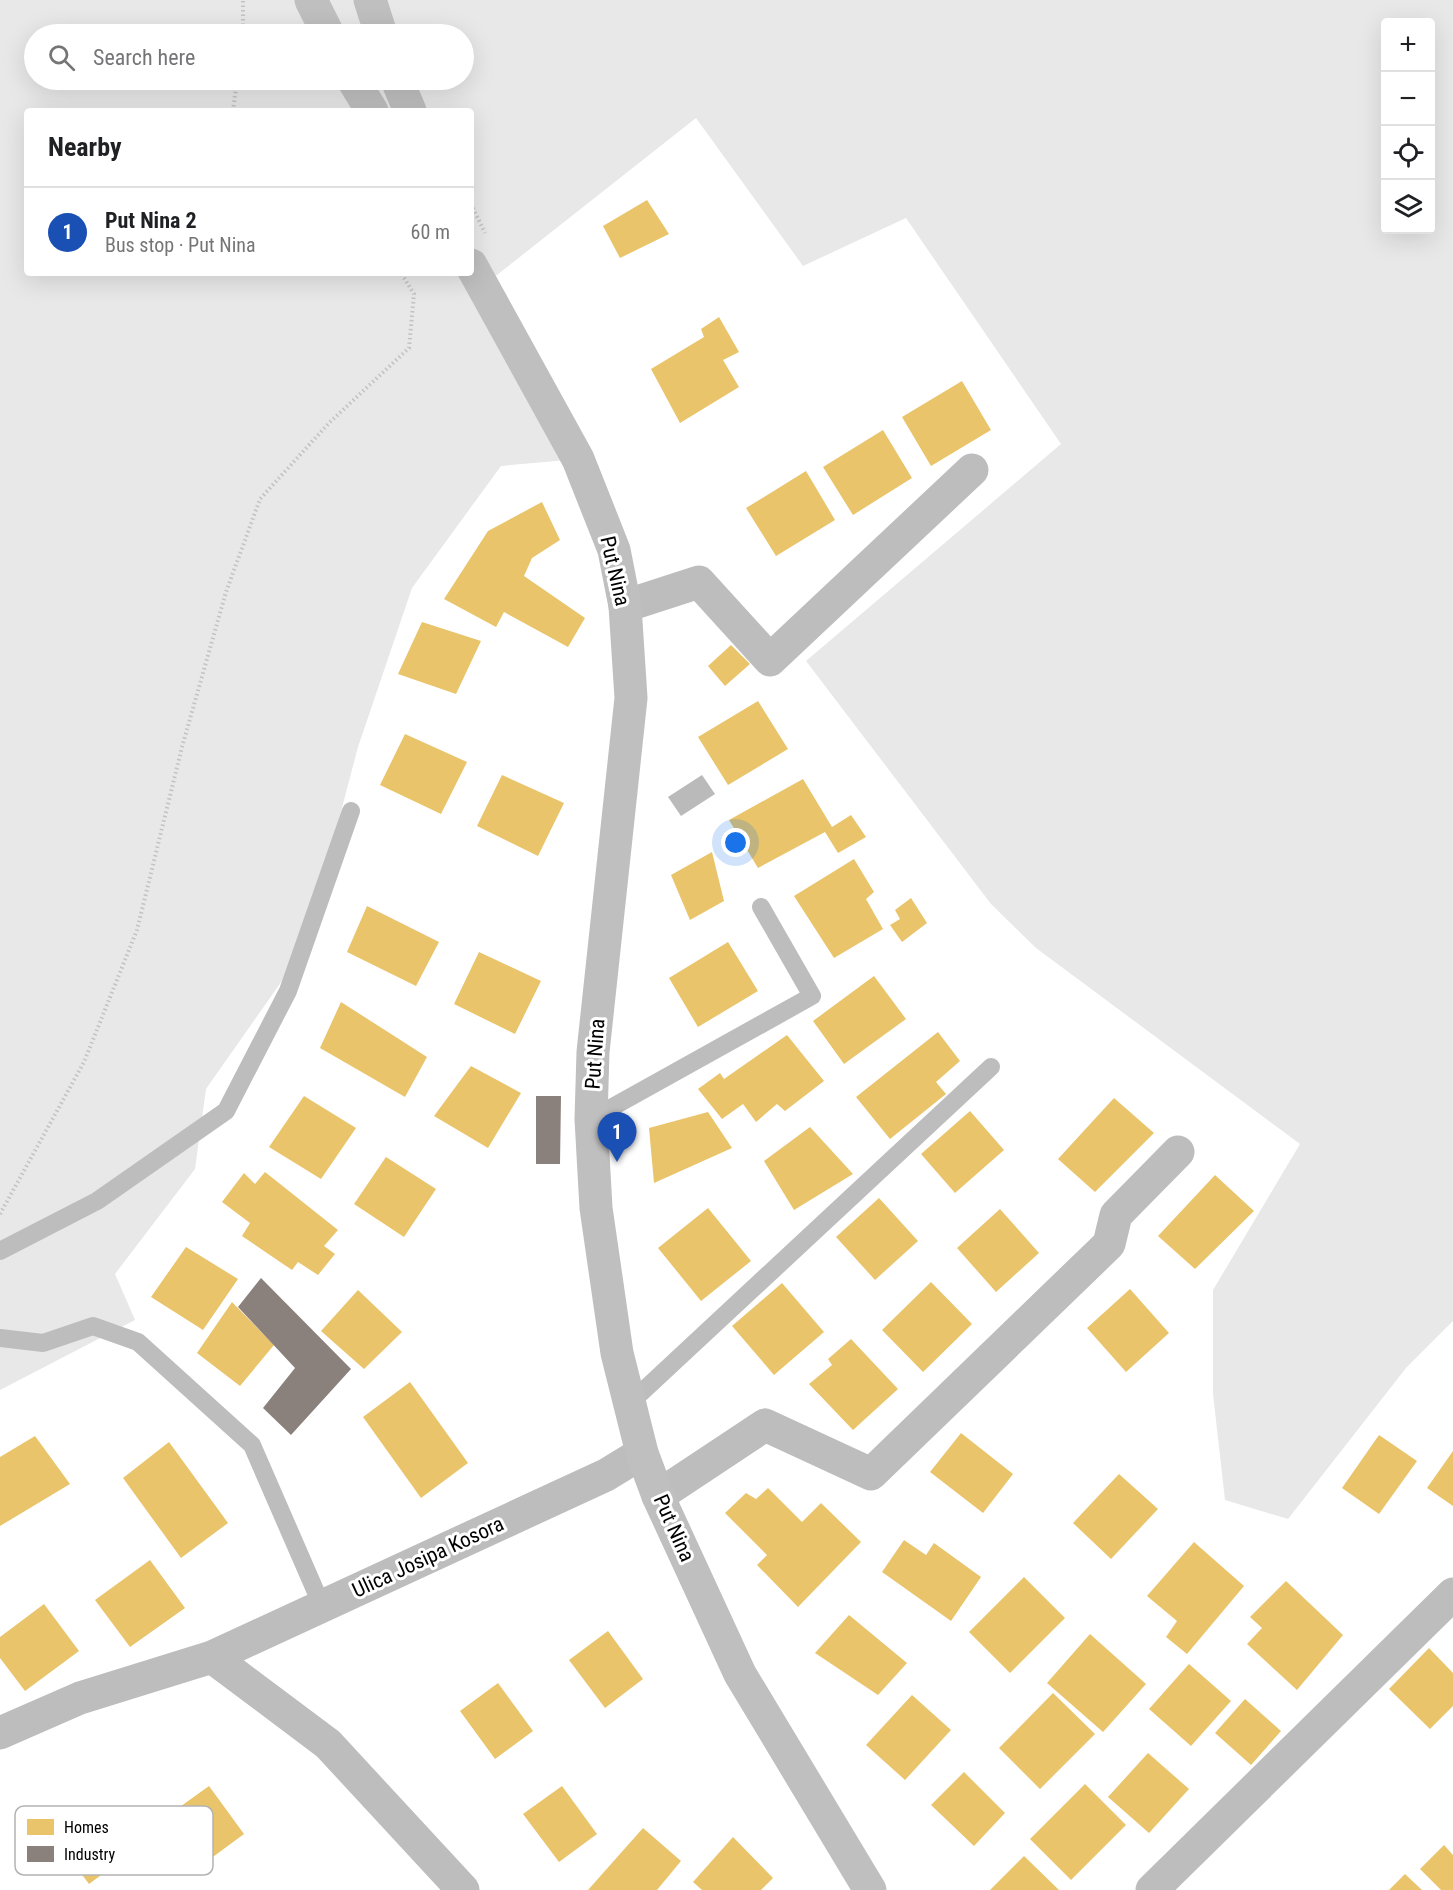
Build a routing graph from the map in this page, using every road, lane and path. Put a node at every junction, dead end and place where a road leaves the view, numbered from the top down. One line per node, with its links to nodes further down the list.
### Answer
1 (243, 0): 4 (path)
2 (310, 0): 5 (main road)
3 (370, 0): 6 (main road)
4 (243, 24)
5 (323, 24)
6 (378, 24)
7 (236, 90): 10 (path)
8 (359, 90): 11 (main road)
9 (401, 90): 12 (main road)
10 (233, 108)
11 (370, 108)
12 (409, 108)
13 (474, 270): 16 (main road, Put Nina)
14 (403, 276): 22 (path)
15 (972, 470): 16 (street)
16 (625, 606): 20 (main road, Put Nina)
17 (351, 811): 23 (lane)
18 (761, 907): 20 (lane)
19 (991, 1067): 25 (lane)
20 (591, 1119): 25 (main road, Put Nina)
21 (1178, 1152): 27 (street)
22 (0, 1214)
23 (0, 1251)
24 (0, 1338): 29 (lane)
25 (629, 1404): 26 (main road, Put Nina)
26 (642, 1453): 27 (main road, Put Nina); 29 (street, Ulica Josipa Kosora)
27 (658, 1496): 33 (main road, Put Nina)
28 (1453, 1594): 34 (street)
29 (322, 1606): 30 (street, Ulica Josipa Kosora)
30 (212, 1657): 31 (street, Ulica Josipa Kosora); 32 (street)
31 (0, 1733)
32 (463, 1890)
33 (870, 1890)
34 (1152, 1890)

